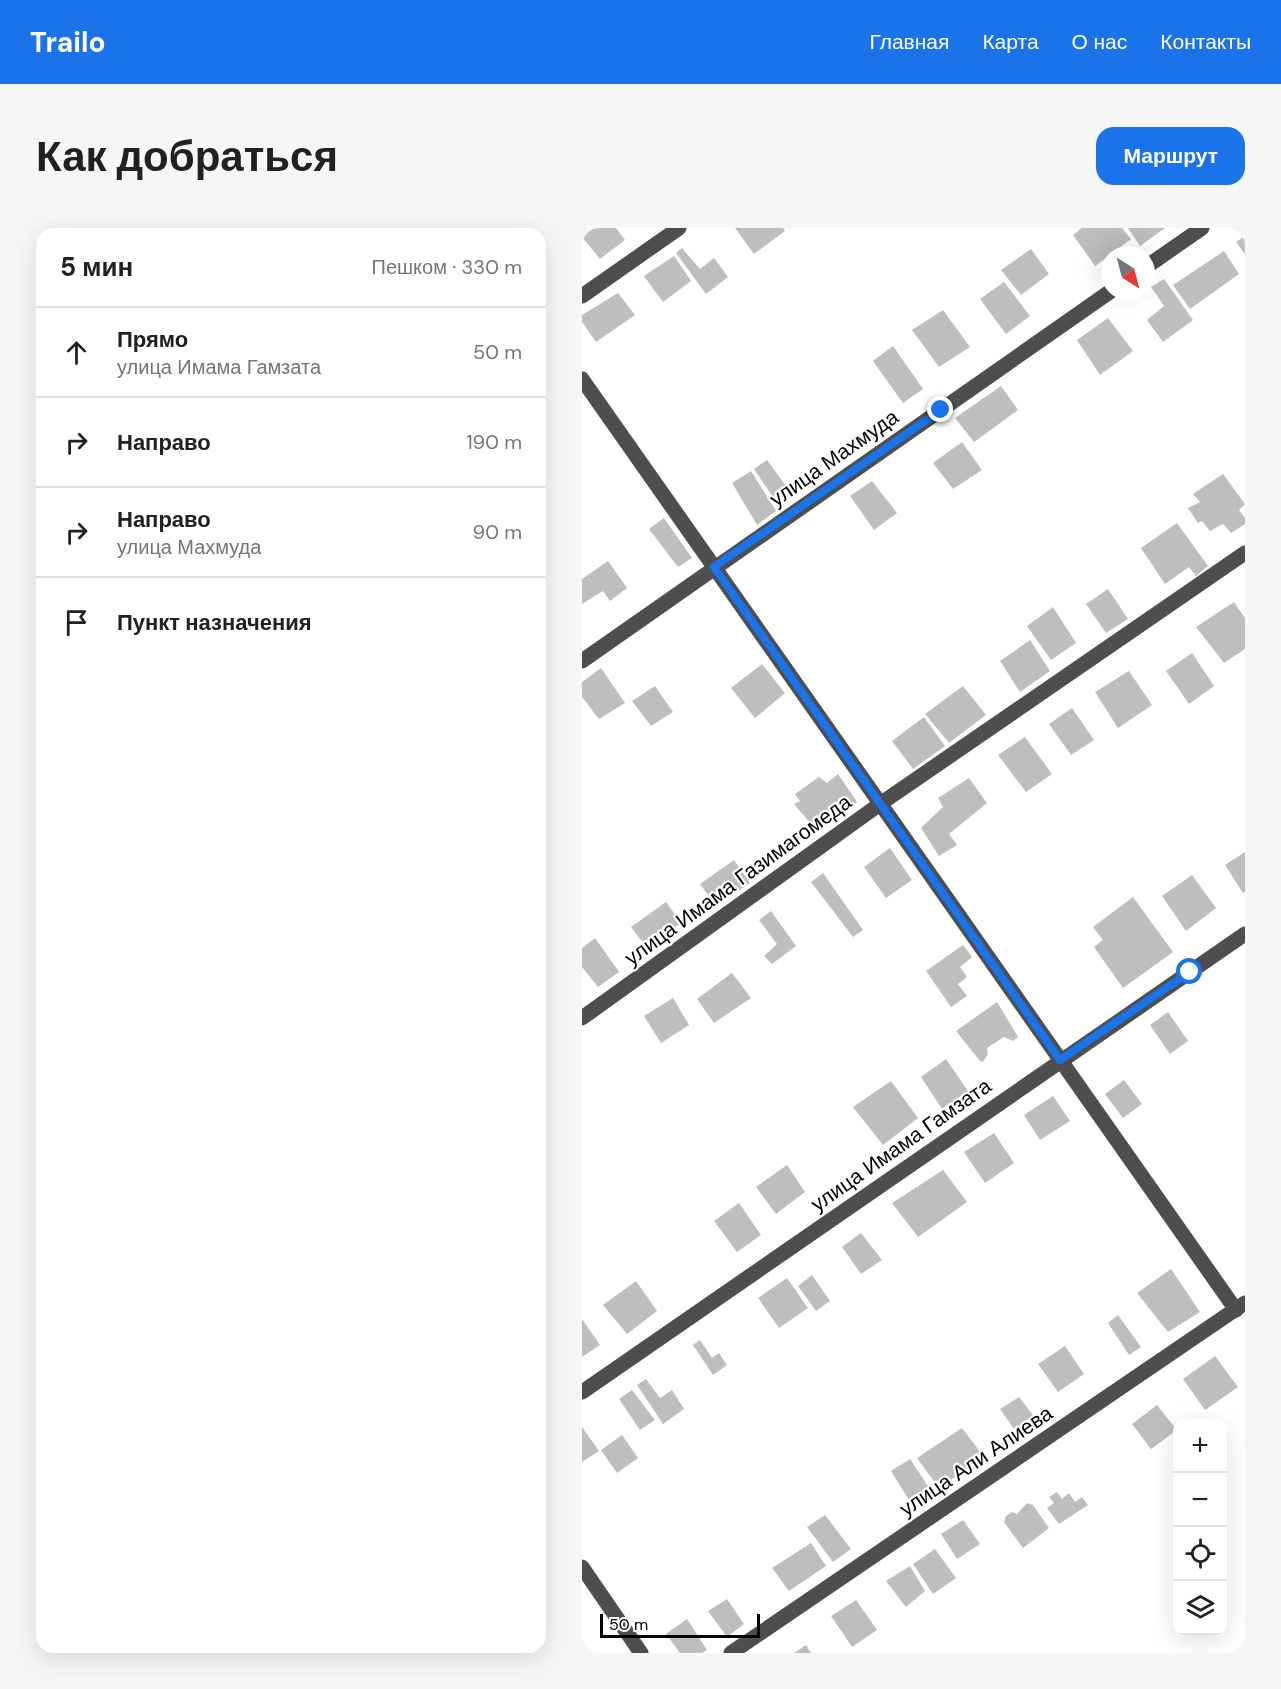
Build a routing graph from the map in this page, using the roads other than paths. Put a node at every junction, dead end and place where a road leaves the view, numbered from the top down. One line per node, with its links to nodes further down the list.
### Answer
1 (679, 228): 4 (street)
2 (1202, 228): 3 (street)
3 (1155, 261)
4 (582, 296)
5 (1101, 298): 8 (street, улица Махмуда)
6 (582, 379): 8 (street)
7 (1245, 553): 10 (street, улица Имама Газимагомеда)
8 (714, 567): 9 (street, улица Махмуда); 10 (street)
9 (582, 661)
10 (880, 804): 12 (street, улица Имама Газимагомеда); 13 (street)
11 (1245, 934): 13 (street, улица Имама Гамзата)
12 (582, 1018)
13 (1060, 1060): 14 (street); 15 (street, улица Имама Гамзата)
14 (1240, 1306): 18 (street, улица Али Алиева)
15 (582, 1392)
16 (582, 1567): 17 (street)
17 (641, 1653)
18 (731, 1653)

